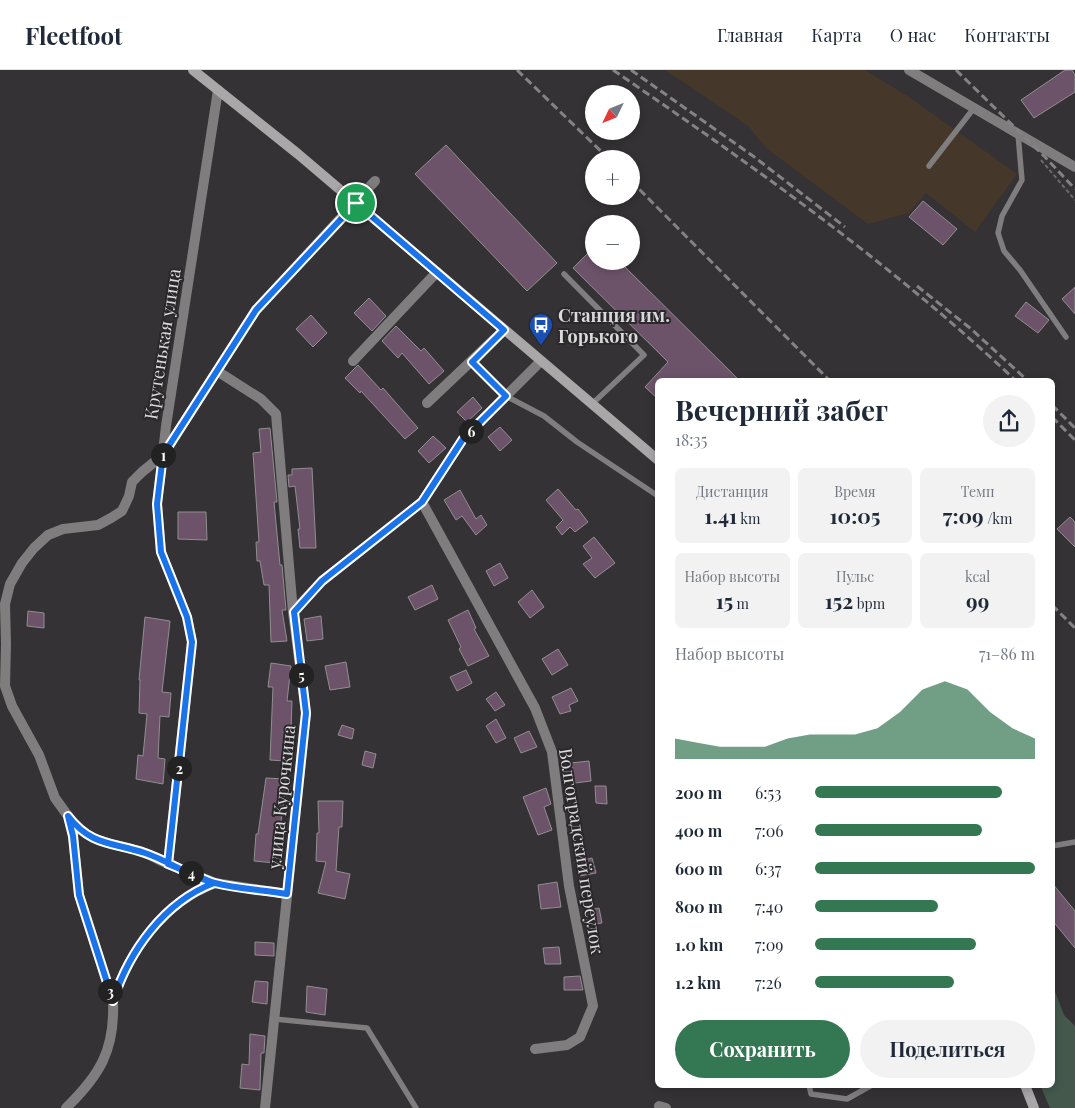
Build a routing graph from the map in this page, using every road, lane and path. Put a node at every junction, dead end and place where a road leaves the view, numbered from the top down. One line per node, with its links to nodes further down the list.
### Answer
1 (192, 70): 3 (main road)
2 (909, 70): 4 (street)
3 (218, 90): 11 (main road); 23 (street, Крутенькая улица)
4 (974, 108): 5 (street); 7 (lane)
5 (1018, 134): 8 (street); 15 (lane)
6 (1037, 156): 10 (path)
7 (929, 166)
8 (1075, 167)
9 (375, 181): 11 (street)
10 (1075, 200)
11 (356, 203): 12 (main road); 19 (street)
12 (437, 272): 14 (main road); 16 (street)
13 (564, 274): 22 (lane)
14 (504, 330): 17 (main road); 18 (street)
15 (1066, 337)
16 (353, 360)
17 (541, 361): 20 (street); 22 (main road)
18 (472, 362): 20 (lane); 21 (street)
19 (217, 371): 23 (street); 27 (street, улица Курочкина)
20 (506, 396): 25 (lane); 26 (street)
21 (427, 403)
22 (592, 404): 24 (main road)
23 (163, 455): 28 (street); 31 (street, Крутенькая улица)
24 (655, 457)
25 (655, 494)
26 (422, 502): 27 (street); 36 (street, Волгоградский переулок)
27 (294, 612): 33 (street, улица Курочкина)
28 (68, 816): 31 (street); 34 (street)
29 (1075, 842): 30 (lane)
30 (1055, 845)
31 (168, 864): 32 (street)
32 (214, 883): 33 (street); 34 (street)
33 (287, 894): 35 (street, улица Курочкина)
34 (113, 1001): 40 (street)
35 (274, 1019): 41 (street, улица Курочкина); 42 (lane)
36 (535, 1049)
37 (810, 1088): 38 (lane)
38 (867, 1088)
39 (1026, 1088): 43 (main road)
40 (66, 1108)
41 (265, 1108)
42 (416, 1108)
43 (1034, 1108)

